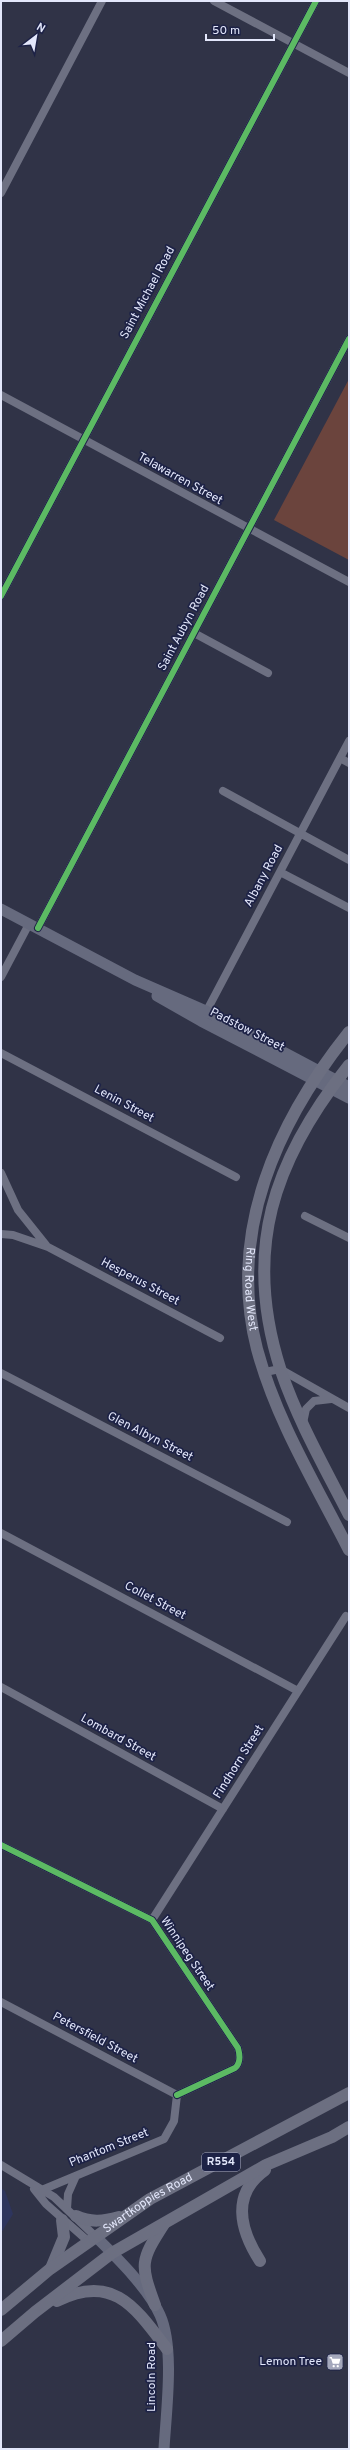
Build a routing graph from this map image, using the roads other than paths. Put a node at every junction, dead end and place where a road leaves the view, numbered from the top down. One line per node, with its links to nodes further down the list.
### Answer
1 (102, 1): 6 (street)
2 (214, 1): 4 (street)
3 (316, 1): 4 (street, Saint Michael Road)
4 (293, 43): 5 (street); 9 (street, Saint Michael Road)
5 (349, 73)
6 (1, 193)
7 (349, 339): 10 (street, Saint Aubyn Road)
8 (1, 395): 9 (street, Telawarren Street)
9 (83, 440): 10 (street, Telawarren Street); 12 (street, Saint Michael Road)
10 (248, 530): 11 (street, Telawarren Street); 13 (street, Saint Aubyn Road)
11 (349, 582)
12 (1, 596)
13 (194, 633): 14 (street); 24 (street, Saint Aubyn Road)
14 (268, 673)
15 (349, 741): 16 (street, Albany Road)
16 (340, 758): 17 (street); 19 (street, Albany Road)
17 (349, 763)
18 (223, 791): 19 (street)
19 (301, 832): 20 (street); 21 (street, Albany Road)
20 (349, 860)
21 (280, 872): 22 (street); 26 (street, Albany Road)
22 (349, 908)
23 (1, 909): 24 (street, Padstow Street)
24 (33, 926): 25 (street, Saint Aubyn Road); 26 (street, Padstow Street)
25 (1, 977)
26 (204, 1016): 32 (street, Padstow Street)
27 (349, 1032): 32 (main road, Ring Road West)
28 (1, 1053): 29 (street, Lenin Street)
29 (10, 1058): 30 (street); 37 (street, Lenin Street)
30 (1, 1062)
31 (349, 1065): 33 (main road, Ring Road West)
32 (318, 1076): 33 (street, Padstow Street); 44 (main road, Ring Road West)
33 (334, 1084): 34 (street, Padstow Street); 35 (street, Padstow Street); 43 (main road, Ring Road West)
34 (349, 1087)
35 (349, 1098)
36 (1, 1174): 41 (street, Hesperus Street)
37 (236, 1177)
38 (306, 1216): 40 (street)
39 (1, 1234): 41 (street, Hesperus Street)
40 (349, 1238)
41 (48, 1247): 42 (street, Hesperus Street)
42 (220, 1338)
43 (280, 1369): 44 (street); 46 (street); 48 (main road, Ring Road West)
44 (265, 1372): 52 (main road, Ring Road West)
45 (1, 1373): 50 (street, Glen Albyn Street)
46 (332, 1399): 47 (street); 48 (street)
47 (349, 1408)
48 (303, 1424): 49 (main road, Ring Road West)
49 (349, 1515)
50 (287, 1522)
51 (1, 1533): 55 (street, Collet Street)
52 (349, 1550)
53 (346, 1616): 55 (street, Findhorn Street)
54 (1, 1687): 56 (street, Lombard Street)
55 (298, 1691): 56 (street, Findhorn Street)
56 (223, 1809): 58 (street, Findhorn Street)
57 (1, 1845): 58 (street, Winnipeg Street)
58 (152, 1920): 61 (street, Winnipeg Street)
59 (1, 2002): 61 (street, Petersfield Street)
60 (349, 2093): 70 (main road, Swartkoppies Road / R554)
61 (177, 2095): 67 (street, Phantom Street)
62 (349, 2127): 64 (main road, Swartkoppies Road / R554)
63 (349, 2131): 64 (main road)
64 (332, 2137): 65 (main road, Swartkoppies Road / R554)
65 (282, 2158): 71 (main road, Swartkoppies Road / R554); 74 (main road)
66 (1, 2165): 68 (street)
67 (76, 2176): 68 (street, Phantom Street); 69 (street)
68 (39, 2191): 69 (street); 69 (street)
69 (68, 2215): 70 (main road); 72 (street); 72 (street); 75 (main road)
70 (125, 2215): 72 (main road, Swartkoppies Road / R554)
71 (166, 2221): 73 (main road, Swartkoppies Road / R554); 76 (main road)
72 (93, 2239): 73 (street); 75 (main road, Swartkoppies Road / R554)
73 (109, 2255): 76 (street, Lincoln Road); 78 (main road, Swartkoppies Road / R554)
74 (260, 2260)
75 (50, 2269): 77 (main road, Swartkoppies Road / R554)
76 (155, 2305): 80 (street, Lincoln Road)
77 (1, 2310)
78 (35, 2312): 79 (main road, Swartkoppies Road / R554); 80 (main road)
79 (1, 2341)
80 (167, 2349): 81 (street, Lincoln Road)
81 (164, 2449)

